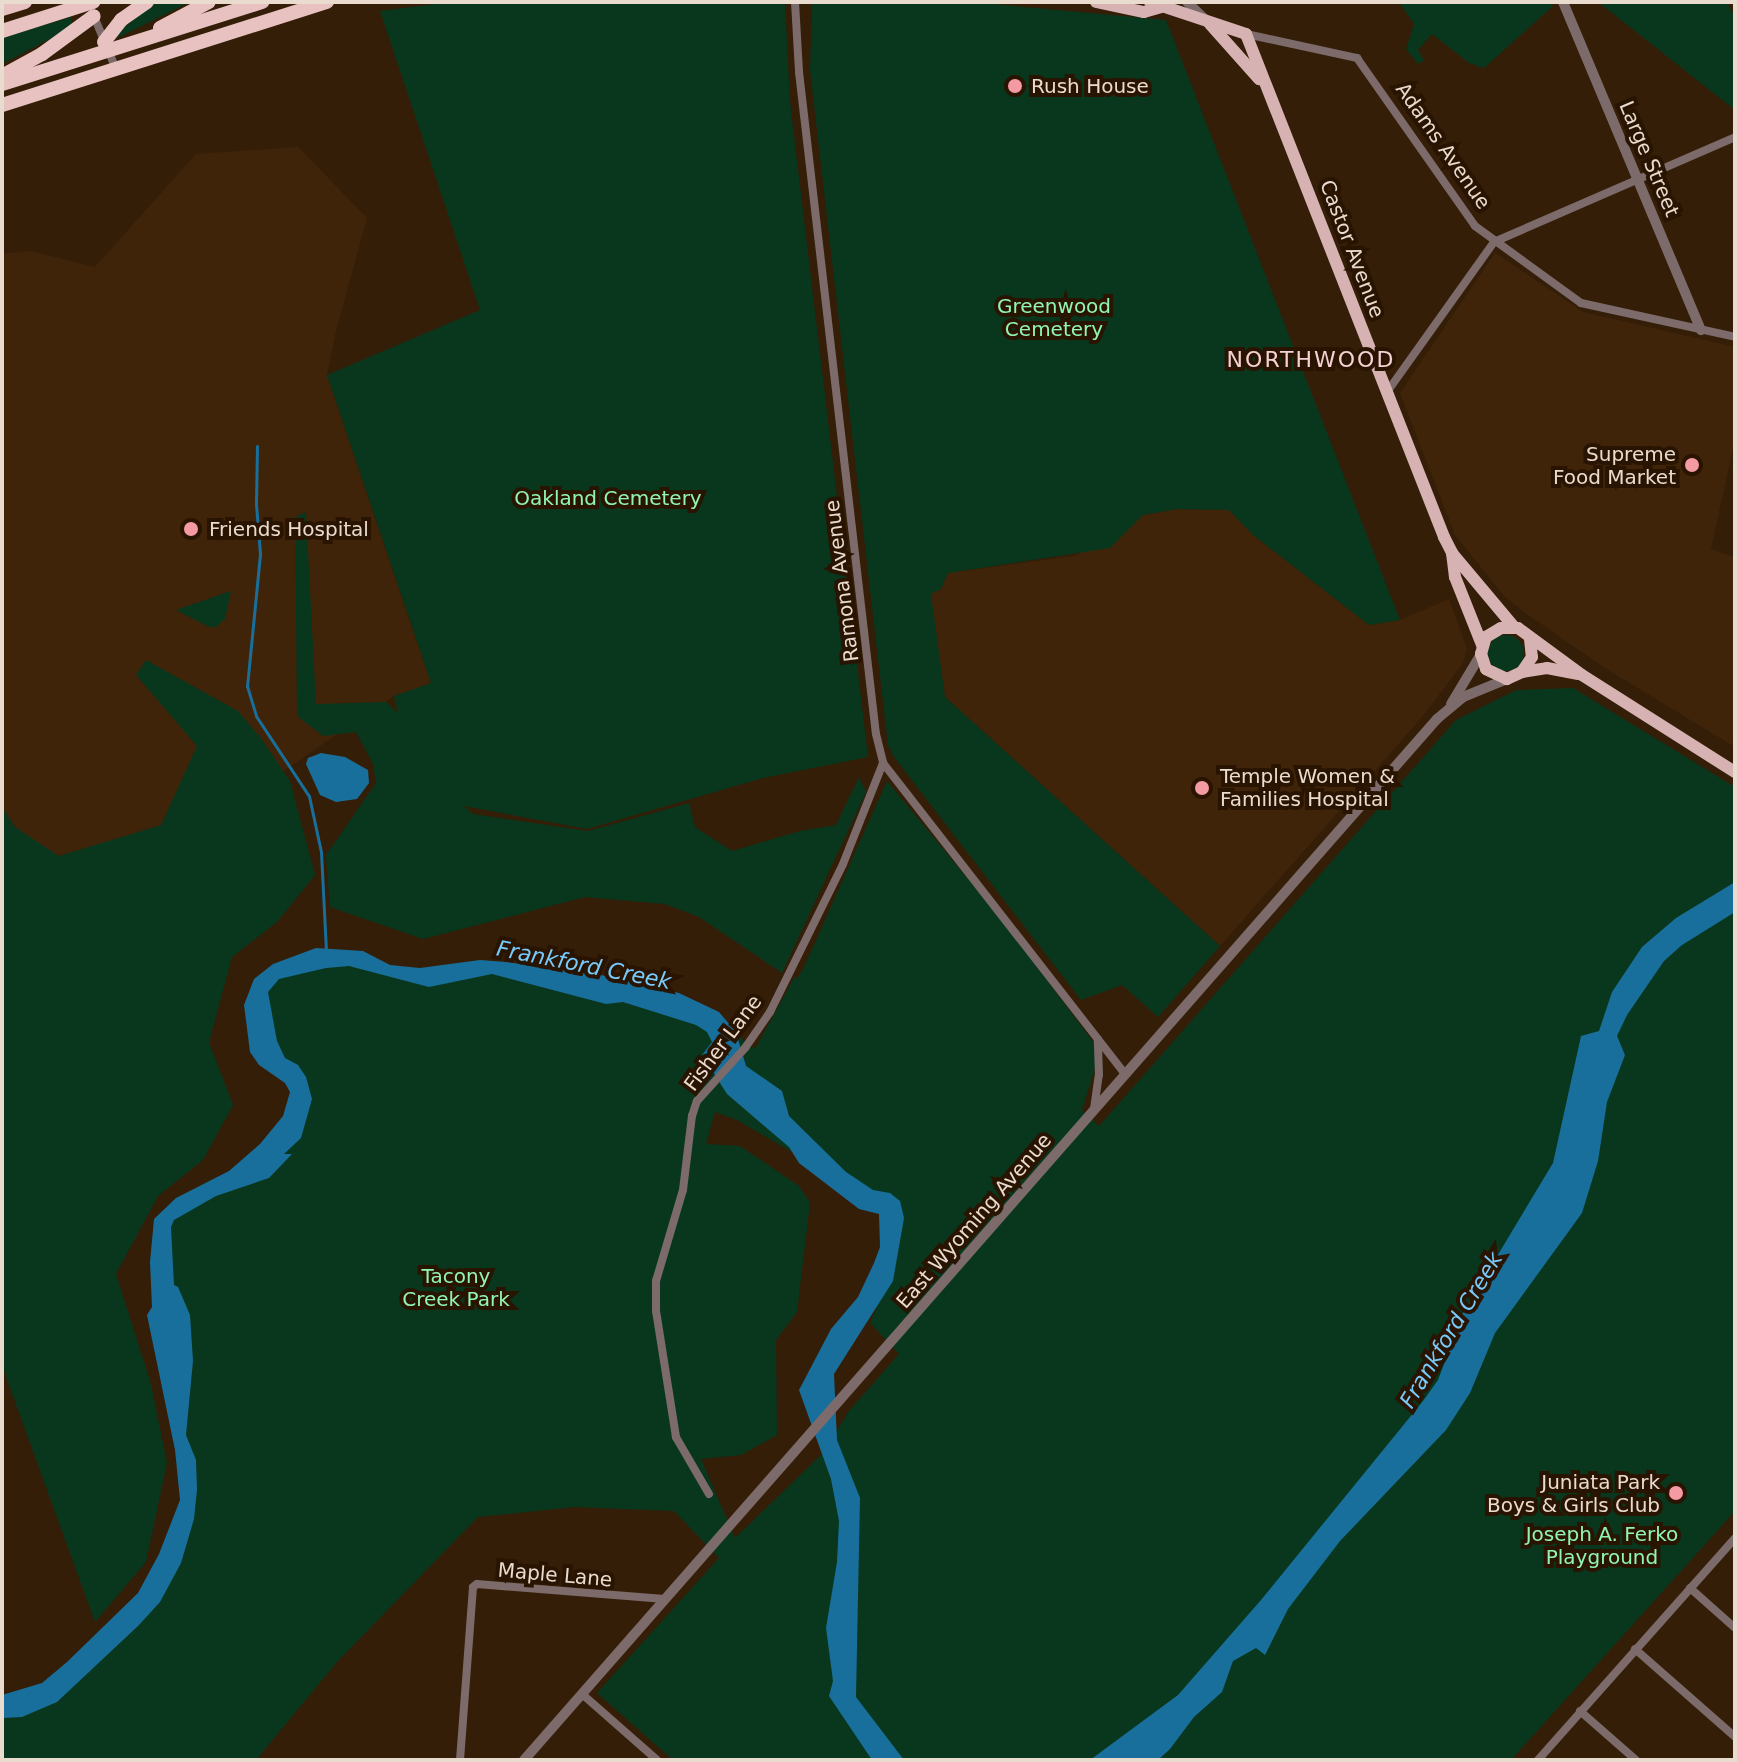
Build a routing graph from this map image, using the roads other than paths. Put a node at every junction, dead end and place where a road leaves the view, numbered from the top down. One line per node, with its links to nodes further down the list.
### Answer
1 (25, 2): 12 (highway)
2 (147, 2): 17 (highway)
3 (209, 2): 16 (highway)
4 (262, 2): 16 (highway)
5 (327, 2): 18 (highway)
6 (795, 2): 37 (street, Ramona Avenue)
7 (1096, 2): 10 (main road, Adams Avenue)
8 (1187, 2): 13 (street, Castor Avenue)
9 (1563, 2): 24 (street, Large Street)
10 (1156, 4): 13 (main road, Adams Avenue)
11 (91, 6): 14 (highway); 17 (street); 19 (highway)
12 (2, 9)
13 (1208, 22): 15 (main road, Adams Avenue); 21 (main road, Castor Avenue)
14 (2, 31)
15 (1246, 34): 21 (main road, Castor Avenue); 25 (street, Adams Avenue)
16 (138, 41): 17 (highway)
17 (106, 46): 18 (street); 20 (highway)
18 (116, 69): 22 (highway)
19 (2, 76)
20 (2, 84)
21 (1269, 94): 28 (main road, Castor Avenue)
22 (2, 105)
23 (1735, 137): 24 (street)
24 (1638, 178): 25 (street); 26 (street, Large Street)
25 (1494, 242): 26 (street, Adams Avenue); 28 (street)
26 (1701, 330): 27 (street, Adams Avenue)
27 (1735, 337)
28 (1387, 392): 29 (main road, Castor Avenue)
29 (1452, 553): 30 (main road, Castor Avenue); 32 (main road, Castor Avenue)
30 (1515, 628): 31 (main road); 32 (main road)
31 (1530, 639): 33 (main road); 34 (main road)
32 (1481, 650): 35 (main road); 36 (street, East Wyoming Avenue)
33 (1522, 672): 34 (main road); 35 (main road)
34 (1582, 675): 38 (main road)
35 (1507, 679): 36 (street, East Wyoming Avenue)
36 (1451, 706): 40 (street, East Wyoming Avenue)
37 (883, 763): 39 (street, Ramona Avenue); 42 (street, Fisher Lane)
38 (1735, 772)
39 (1098, 1038): 40 (street, Ramona Avenue); 41 (street)
40 (1126, 1075): 41 (street, East Wyoming Avenue)
41 (1094, 1111): 45 (street, East Wyoming Avenue)
42 (709, 1494)
43 (1735, 1538): 44 (street)
44 (1690, 1588): 46 (street); 47 (street)
45 (664, 1599): 48 (street, East Wyoming Avenue); 51 (street, Maple Lane)
46 (1735, 1628)
47 (1635, 1649): 49 (street); 50 (street)
48 (582, 1694): 52 (street, East Wyoming Avenue); 53 (street)
49 (1580, 1711): 54 (street); 55 (street)
50 (1735, 1737)
51 (460, 1760)
52 (524, 1760)
53 (657, 1760)
54 (1538, 1760)
55 (1636, 1760)

